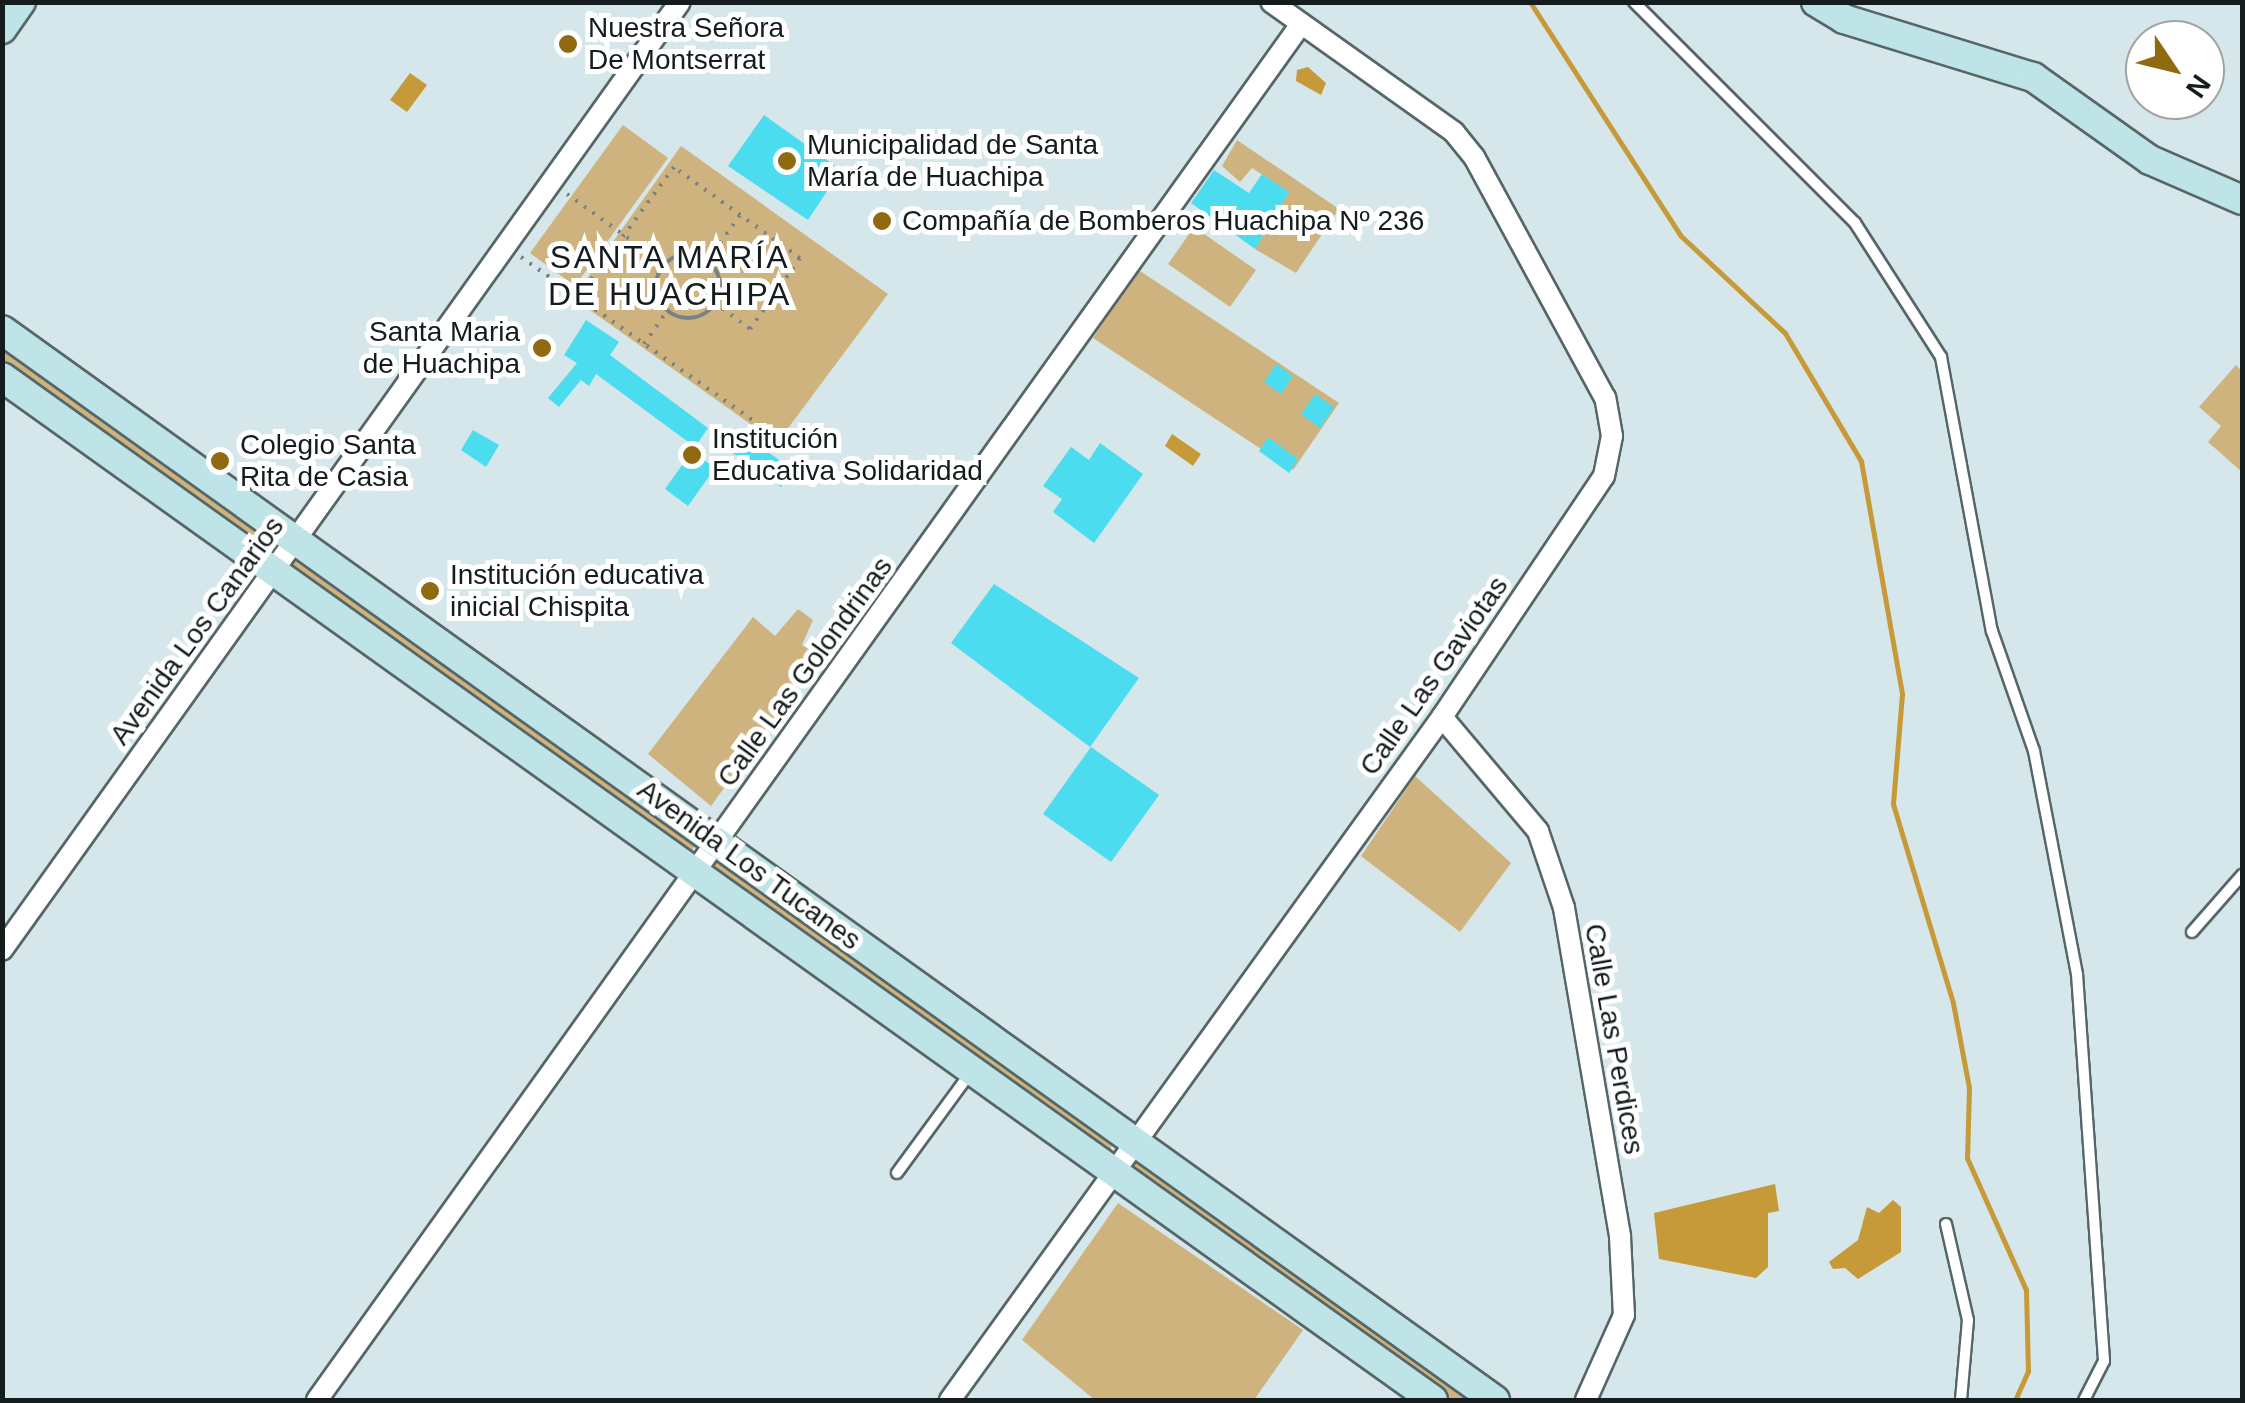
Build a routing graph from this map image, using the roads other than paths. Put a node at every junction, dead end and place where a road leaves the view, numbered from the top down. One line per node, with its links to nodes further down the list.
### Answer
1 (21, 2): 7 (street)
2 (680, 2): 11 (street, Avenida Los Canarios)
3 (1271, 2): 6 (street, Calle Las Gaviotas)
4 (1634, 2): 30 (lane)
5 (1816, 2): 8 (street)
6 (1301, 24): 13 (street, Calle Las Gaviotas); 14 (street, Calle Las Golondrinas)
7 (2, 29)
8 (2242, 200)
9 (2, 330): 11 (street, Avenida Los Tucanes)
10 (2, 377): 12 (street, Avenida Los Tucanes)
11 (294, 542): 12 (street, Avenida Los Canarios); 14 (street, Avenida Los Tucanes)
12 (275, 571): 15 (street, Avenida Los Tucanes); 18 (street, Avenida Los Canarios)
13 (1442, 716): 20 (street, Calle Las Gaviotas); 28 (street, Calle Las Perdices)
14 (717, 842): 15 (street, Calle Las Golondrinas); 20 (street, Avenida Los Tucanes)
15 (695, 872): 19 (street, Avenida Los Tucanes); 24 (street, Calle Las Golondrinas)
16 (2242, 875): 17 (lane)
17 (2192, 932)
18 (2, 950)
19 (972, 1072): 21 (street, Avenida Los Tucanes); 22 (lane)
20 (1134, 1142): 21 (street, Calle Las Gaviotas); 27 (street, Avenida Los Tucanes)
21 (1112, 1172): 25 (street, Calle Las Gaviotas); 26 (street, Avenida Los Tucanes)
22 (897, 1174)
23 (1946, 1224): 29 (lane)
24 (317, 1400)
25 (950, 1400)
26 (1433, 1400)
27 (1496, 1400)
28 (1586, 1400)
29 (1961, 1400)
30 (2084, 1400)

